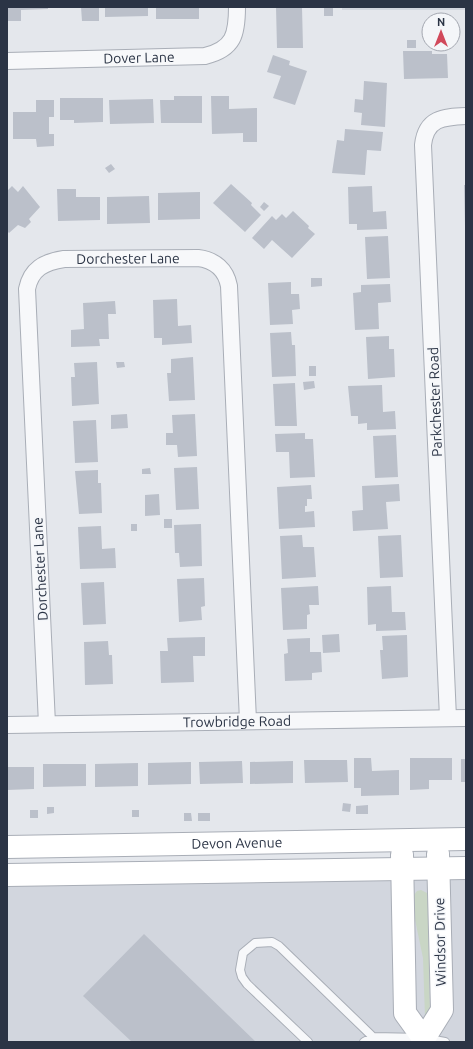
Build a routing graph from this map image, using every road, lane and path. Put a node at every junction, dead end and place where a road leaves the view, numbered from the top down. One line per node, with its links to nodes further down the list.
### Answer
1 (237, 7): 2 (street, Dover Lane)
2 (7, 61)
3 (466, 116): 4 (street, Parkchester Road)
4 (448, 718): 5 (street, Trowbridge Road); 6 (street, Trowbridge Road)
5 (466, 718)
6 (248, 721): 7 (street, Trowbridge Road); 7 (street, Dorchester Lane)
7 (47, 724): 8 (street, Trowbridge Road)
8 (7, 725)
9 (438, 839): 10 (main road, Devon Avenue); 11 (main road, Devon Avenue); 13 (main road, Windsor Drive)
10 (466, 839)
11 (401, 840): 12 (main road, Devon Avenue); 15 (main road)
12 (7, 847)
13 (438, 868): 14 (main road, Devon Avenue); 15 (main road, Devon Avenue); 18 (main road, Windsor Drive)
14 (466, 868)
15 (402, 869): 16 (main road, Devon Avenue); 18 (main road)
16 (7, 875)
17 (373, 1037): 18 (lane); 19 (lane); 20 (lane)
18 (423, 1040): 21 (lane)
19 (308, 1042)
20 (364, 1042)
21 (446, 1042)

